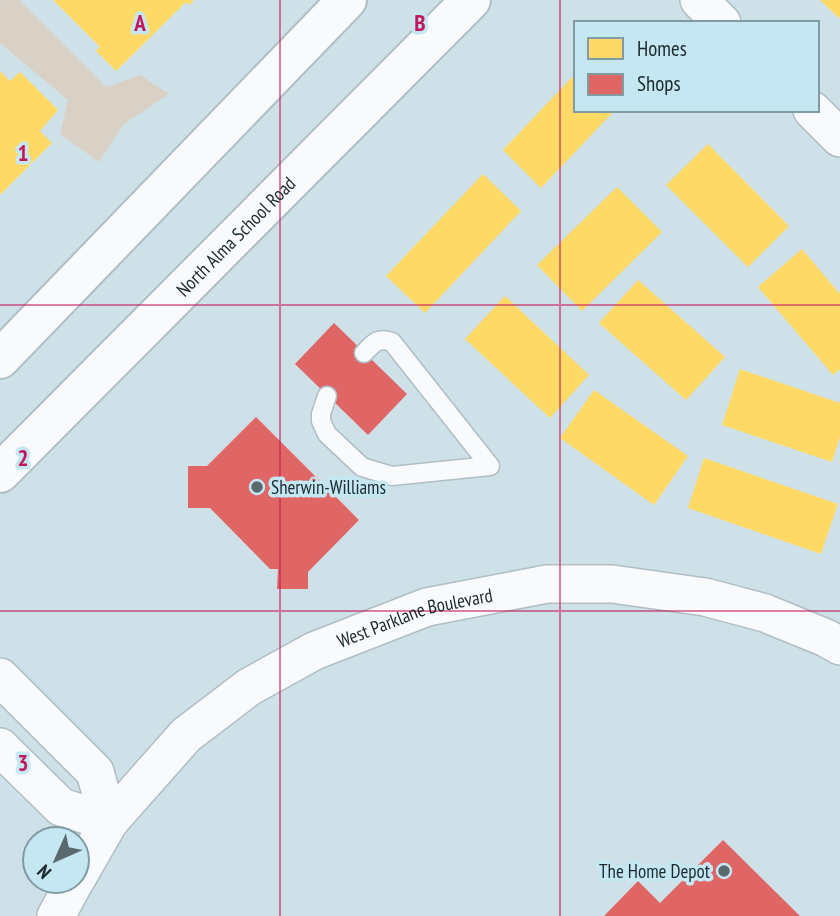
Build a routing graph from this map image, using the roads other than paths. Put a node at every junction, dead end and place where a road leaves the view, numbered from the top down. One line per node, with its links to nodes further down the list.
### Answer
1 (348, 0): 7 (main road)
2 (471, 0): 12 (main road, North Alma School Road)
3 (699, 0): 4 (street)
4 (720, 21)
5 (814, 112): 6 (street)
6 (840, 138)
7 (30, 329): 9 (main road); 10 (main road)
8 (364, 353): 11 (lane)
9 (0, 359)
10 (0, 385)
11 (327, 396)
12 (0, 473)
13 (840, 646): 16 (street, West Parklane Boulevard)
14 (0, 677): 16 (street)
15 (0, 747): 16 (street)
16 (109, 822): 17 (street, West Parklane Boulevard)
17 (91, 853)
18 (67, 895): 19 (street, West Parklane Boulevard)
19 (56, 916)

